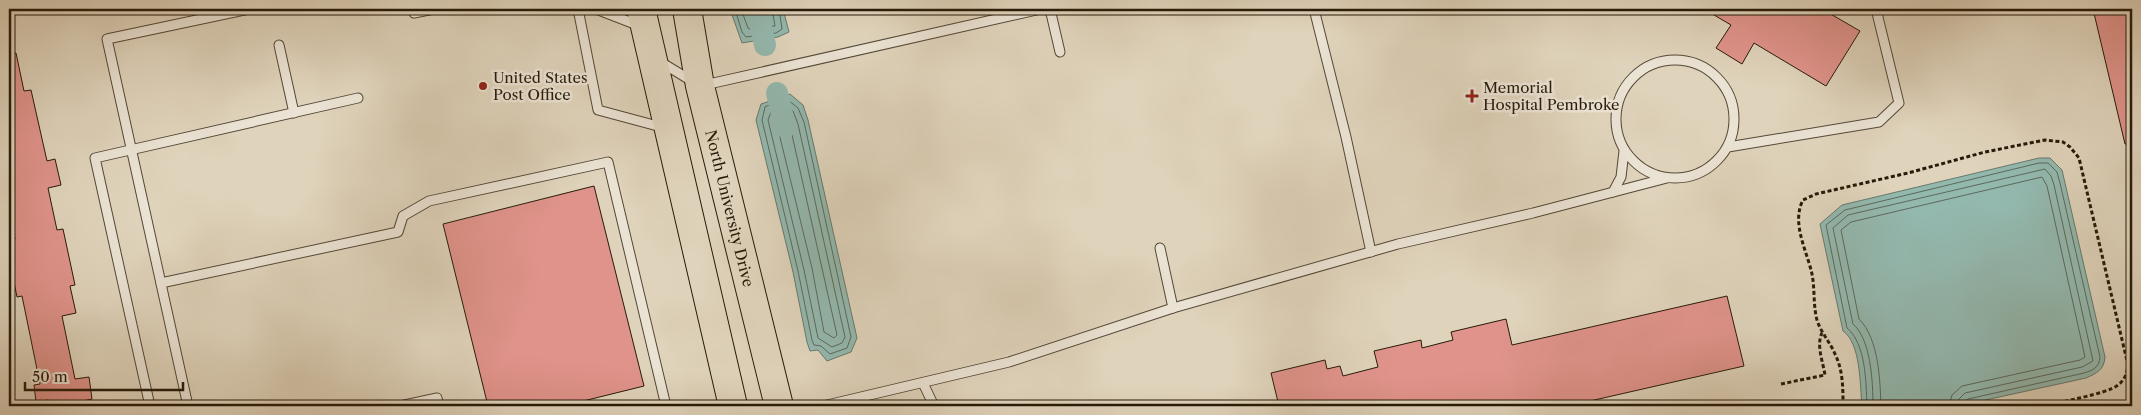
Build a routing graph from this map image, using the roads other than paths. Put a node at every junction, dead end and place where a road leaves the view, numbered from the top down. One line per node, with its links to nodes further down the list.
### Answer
1 (249, 9): 20 (lane)
2 (412, 9): 3 (lane)
3 (434, 9)
4 (578, 9): 18 (lane)
5 (596, 9): 11 (lane)
6 (687, 9): 15 (main road, North University Drive)
7 (1041, 9): 15 (lane)
8 (1050, 9): 13 (lane)
9 (1314, 9): 25 (lane)
10 (1876, 9): 19 (lane)
11 (643, 18): 14 (main road)
12 (278, 45): 17 (lane)
13 (1060, 52)
14 (651, 55): 15 (lane); 18 (main road)
15 (700, 86): 35 (main road, North University Drive)
16 (358, 98): 17 (lane)
17 (294, 113): 20 (lane)
18 (668, 129): 34 (main road)
19 (1728, 147): 21 (lane); 22 (lane)
20 (131, 150): 26 (lane); 29 (lane)
21 (1624, 150): 22 (lane); 23 (lane)
22 (1667, 178): 23 (lane)
23 (1613, 192): 25 (lane)
24 (1160, 248): 27 (lane)
25 (1371, 252): 27 (lane)
26 (161, 283): 30 (lane); 33 (lane)
27 (1173, 308): 28 (lane)
28 (923, 383): 36 (lane); 37 (lane)
29 (150, 406)
30 (188, 406)
31 (400, 406): 32 (lane)
32 (439, 406)
33 (666, 406)
34 (733, 406)
35 (779, 406)
36 (823, 406)
37 (934, 406)

